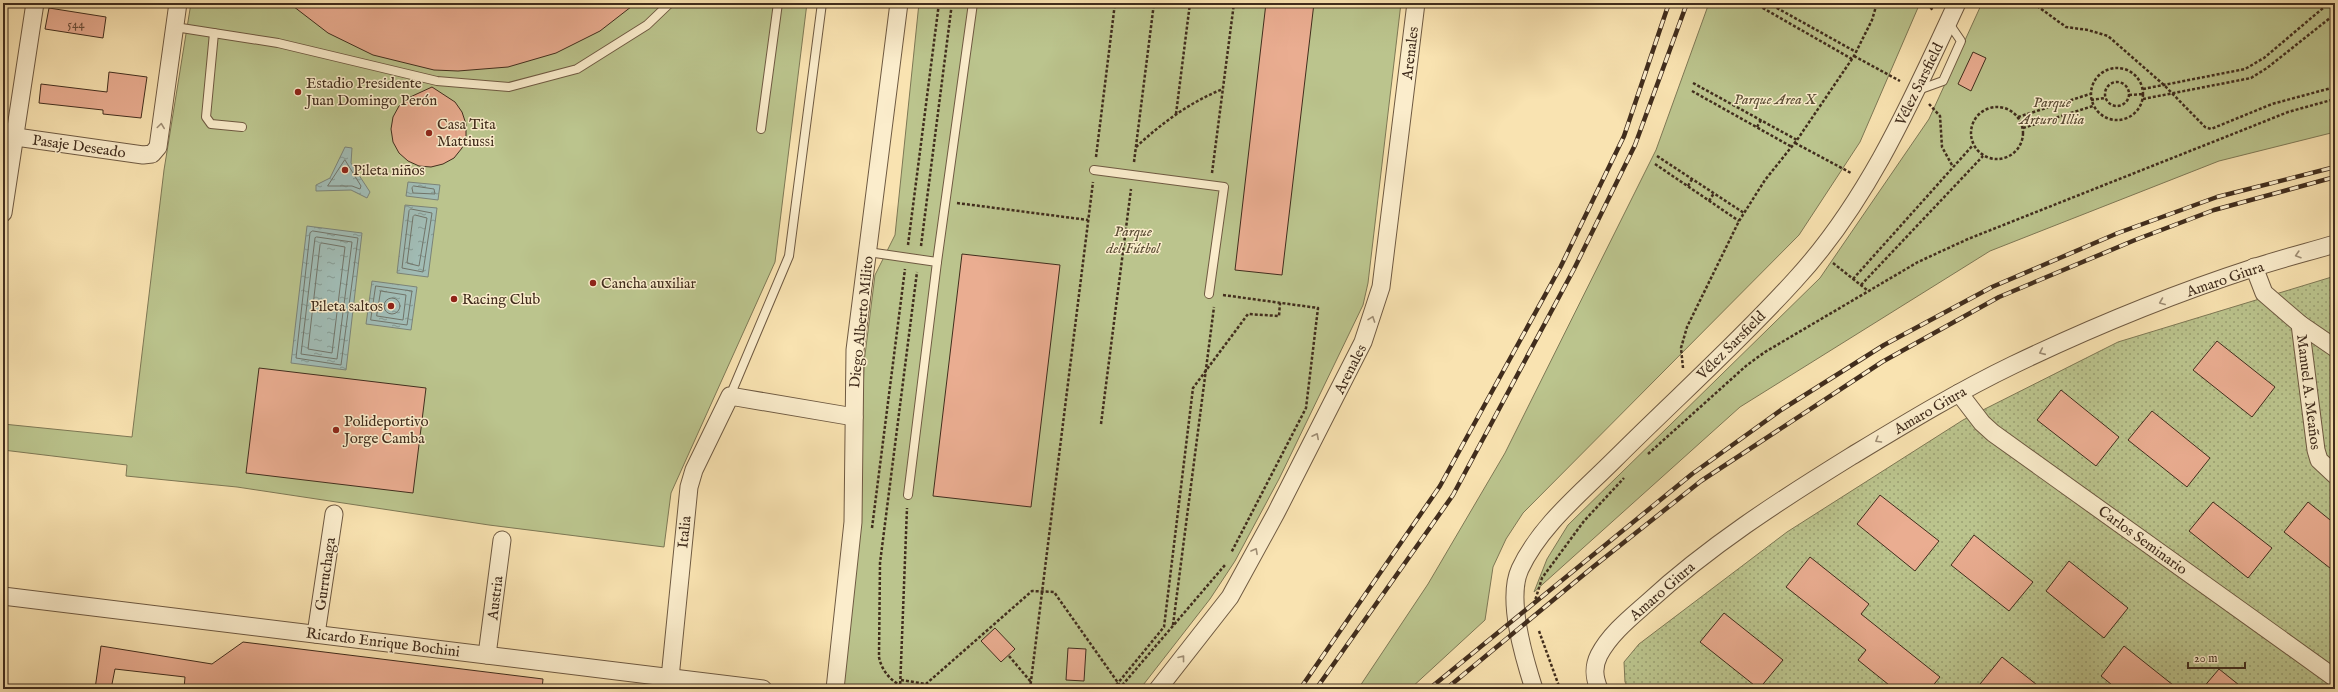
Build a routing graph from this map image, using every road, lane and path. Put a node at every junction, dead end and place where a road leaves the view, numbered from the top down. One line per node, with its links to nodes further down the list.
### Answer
1 (35, 3): 57 (street)
2 (178, 3): 27 (street)
3 (670, 3): 29 (lane)
4 (778, 3): 56 (lane)
5 (822, 3): 96 (lane)
6 (899, 3): 80 (street, Diego Alberto Milito)
7 (939, 3): 82 (path)
8 (952, 3): 83 (path)
9 (972, 3): 74 (lane)
10 (1115, 3): 66 (path)
11 (1154, 3): 60 (path)
12 (1190, 3): 50 (path)
13 (1234, 3): 35 (path)
14 (1416, 3): 130 (street, Arenales, one-way to 14)
15 (1754, 3): 23 (path)
16 (1765, 3): 23 (path)
17 (1768, 3): 26 (path)
18 (1877, 3): 30 (path)
19 (1952, 3): 25 (street)
20 (1957, 3): 25 (street, Vélez Sarsfield)
21 (2033, 3): 33 (path)
22 (2329, 3): 33 (path)
23 (1762, 8): 28 (path)
24 (2335, 14): 39 (path)
25 (1948, 22): 37 (street, Vélez Sarsfield)
26 (1806, 24): 28 (path); 30 (path)
27 (175, 27): 29 (lane); 57 (street, Pasaje Deseado, one-way to 27)
28 (1803, 31): 31 (path)
29 (214, 33): 53 (lane)
30 (1856, 52): 31 (path)
31 (1853, 58): 37 (path); 58 (path)
32 (1693, 83): 47 (path)
33 (2164, 85): 36 (path); 39 (path)
34 (2335, 87): 39 (path)
35 (1223, 89): 50 (path); 70 (path)
36 (2143, 89): 40 (path); 41 (path)
37 (1917, 90): 65 (path); 69 (street, Vélez Sarsfield)
38 (1692, 91): 49 (path)
39 (2172, 93): 44 (path)
40 (2090, 94): 46 (path); 51 (path)
41 (2144, 94): 42 (path); 44 (path)
42 (2129, 95): 43 (path); 43 (path)
43 (2105, 98): 46 (path)
44 (2143, 99): 48 (path)
45 (2335, 99): 88 (path)
46 (2091, 100): 48 (path)
47 (1729, 103): 49 (path); 52 (path)
48 (2093, 106): 55 (path)
49 (1725, 110): 54 (path)
50 (1176, 114): 60 (path)
51 (2018, 117): 55 (path); 59 (path)
52 (1761, 120): 54 (path); 58 (path)
53 (242, 127)
54 (1757, 127): 61 (path)
55 (2023, 128): 63 (path)
56 (761, 129)
57 (16, 137): 75 (street)
58 (1796, 142): 61 (path); 69 (path)
59 (1974, 145): 63 (path); 65 (path)
60 (1136, 147): 67 (path)
61 (1792, 147): 76 (path)
62 (1657, 156): 68 (path)
63 (1983, 156): 87 (path)
64 (1655, 164): 71 (path)
65 (1953, 168): 86 (path)
66 (1094, 170): 67 (lane); 77 (path)
67 (1132, 175): 70 (lane); 98 (path)
68 (1692, 179): 71 (path); 72 (path)
69 (1868, 182): 81 (street, Vélez Sarsfield)
70 (1210, 186): 89 (lane)
71 (1688, 186): 73 (path)
72 (1714, 194): 73 (path); 76 (path)
73 (1709, 201): 78 (path)
74 (945, 202): 77 (path); 84 (lane)
75 (3, 213)
76 (1744, 213): 78 (path)
77 (1088, 220): 106 (path)
78 (1739, 221): 93 (path)
79 (2335, 244): 85 (street, Amaro Giura, one-way to 85)
80 (868, 252): 82 (lane); 97 (street, Diego Alberto Milito)
81 (1819, 252): 86 (path); 114 (street, Vélez Sarsfield)
82 (906, 258): 83 (lane); 104 (path)
83 (919, 259): 84 (lane); 121 (path)
84 (937, 262): 102 (lane)
85 (2254, 268): 91 (street); 95 (street, Amaro Giura, one-way to 95)
86 (1853, 279): 87 (path)
87 (1861, 285): 88 (path)
88 (1868, 290): 99 (path)
89 (1212, 294): 90 (path); 94 (path)
90 (1280, 303): 94 (path); 110 (path)
91 (2300, 324): 92 (street); 101 (street, Manuel A. Meaños)
92 (2335, 348)
93 (1683, 371)
94 (1204, 373): 110 (path); 119 (path)
95 (1959, 393): 116 (street, Carlos Seminario); 120 (street, Amaro Giura, one-way to 120)
96 (730, 396): 97 (street); 115 (street, Italia)
97 (854, 417): 124 (street, Diego Alberto Milito)
98 (1102, 424)
99 (1646, 456)
100 (1629, 472): 108 (path)
101 (2335, 475)
102 (908, 495): 117 (path)
103 (334, 514): 111 (street, Gurruchaga)
104 (871, 530)
105 (502, 540): 112 (street, Austria)
106 (1042, 591): 117 (path); 118 (path); 119 (path)
107 (3, 596): 111 (street, Ricardo Enrique Bochini)
108 (1532, 610)
109 (1536, 624): 133 (path)
110 (1173, 626): 122 (path)
111 (316, 634): 112 (street, Ricardo Enrique Bochini)
112 (487, 655): 115 (street, Ricardo Enrique Bochini)
113 (1009, 656): 118 (path)
114 (1528, 672): 131 (street, Vélez Sarsfield); 132 (street, Vélez Sarsfield)
115 (670, 678): 123 (street, Ricardo Enrique Bochini)
116 (2335, 678)
117 (901, 680): 121 (path)
118 (1031, 682): 128 (path)
119 (1118, 683): 122 (path); 129 (path)
120 (1597, 684)
121 (900, 687): 125 (path)
122 (1120, 688)
123 (763, 689)
124 (835, 689)
125 (911, 689)
126 (957, 689): 127 (path)
127 (961, 689)
128 (1030, 689)
129 (1113, 689)
130 (1158, 689)
131 (1534, 689)
132 (1538, 689)
133 (1560, 689)

